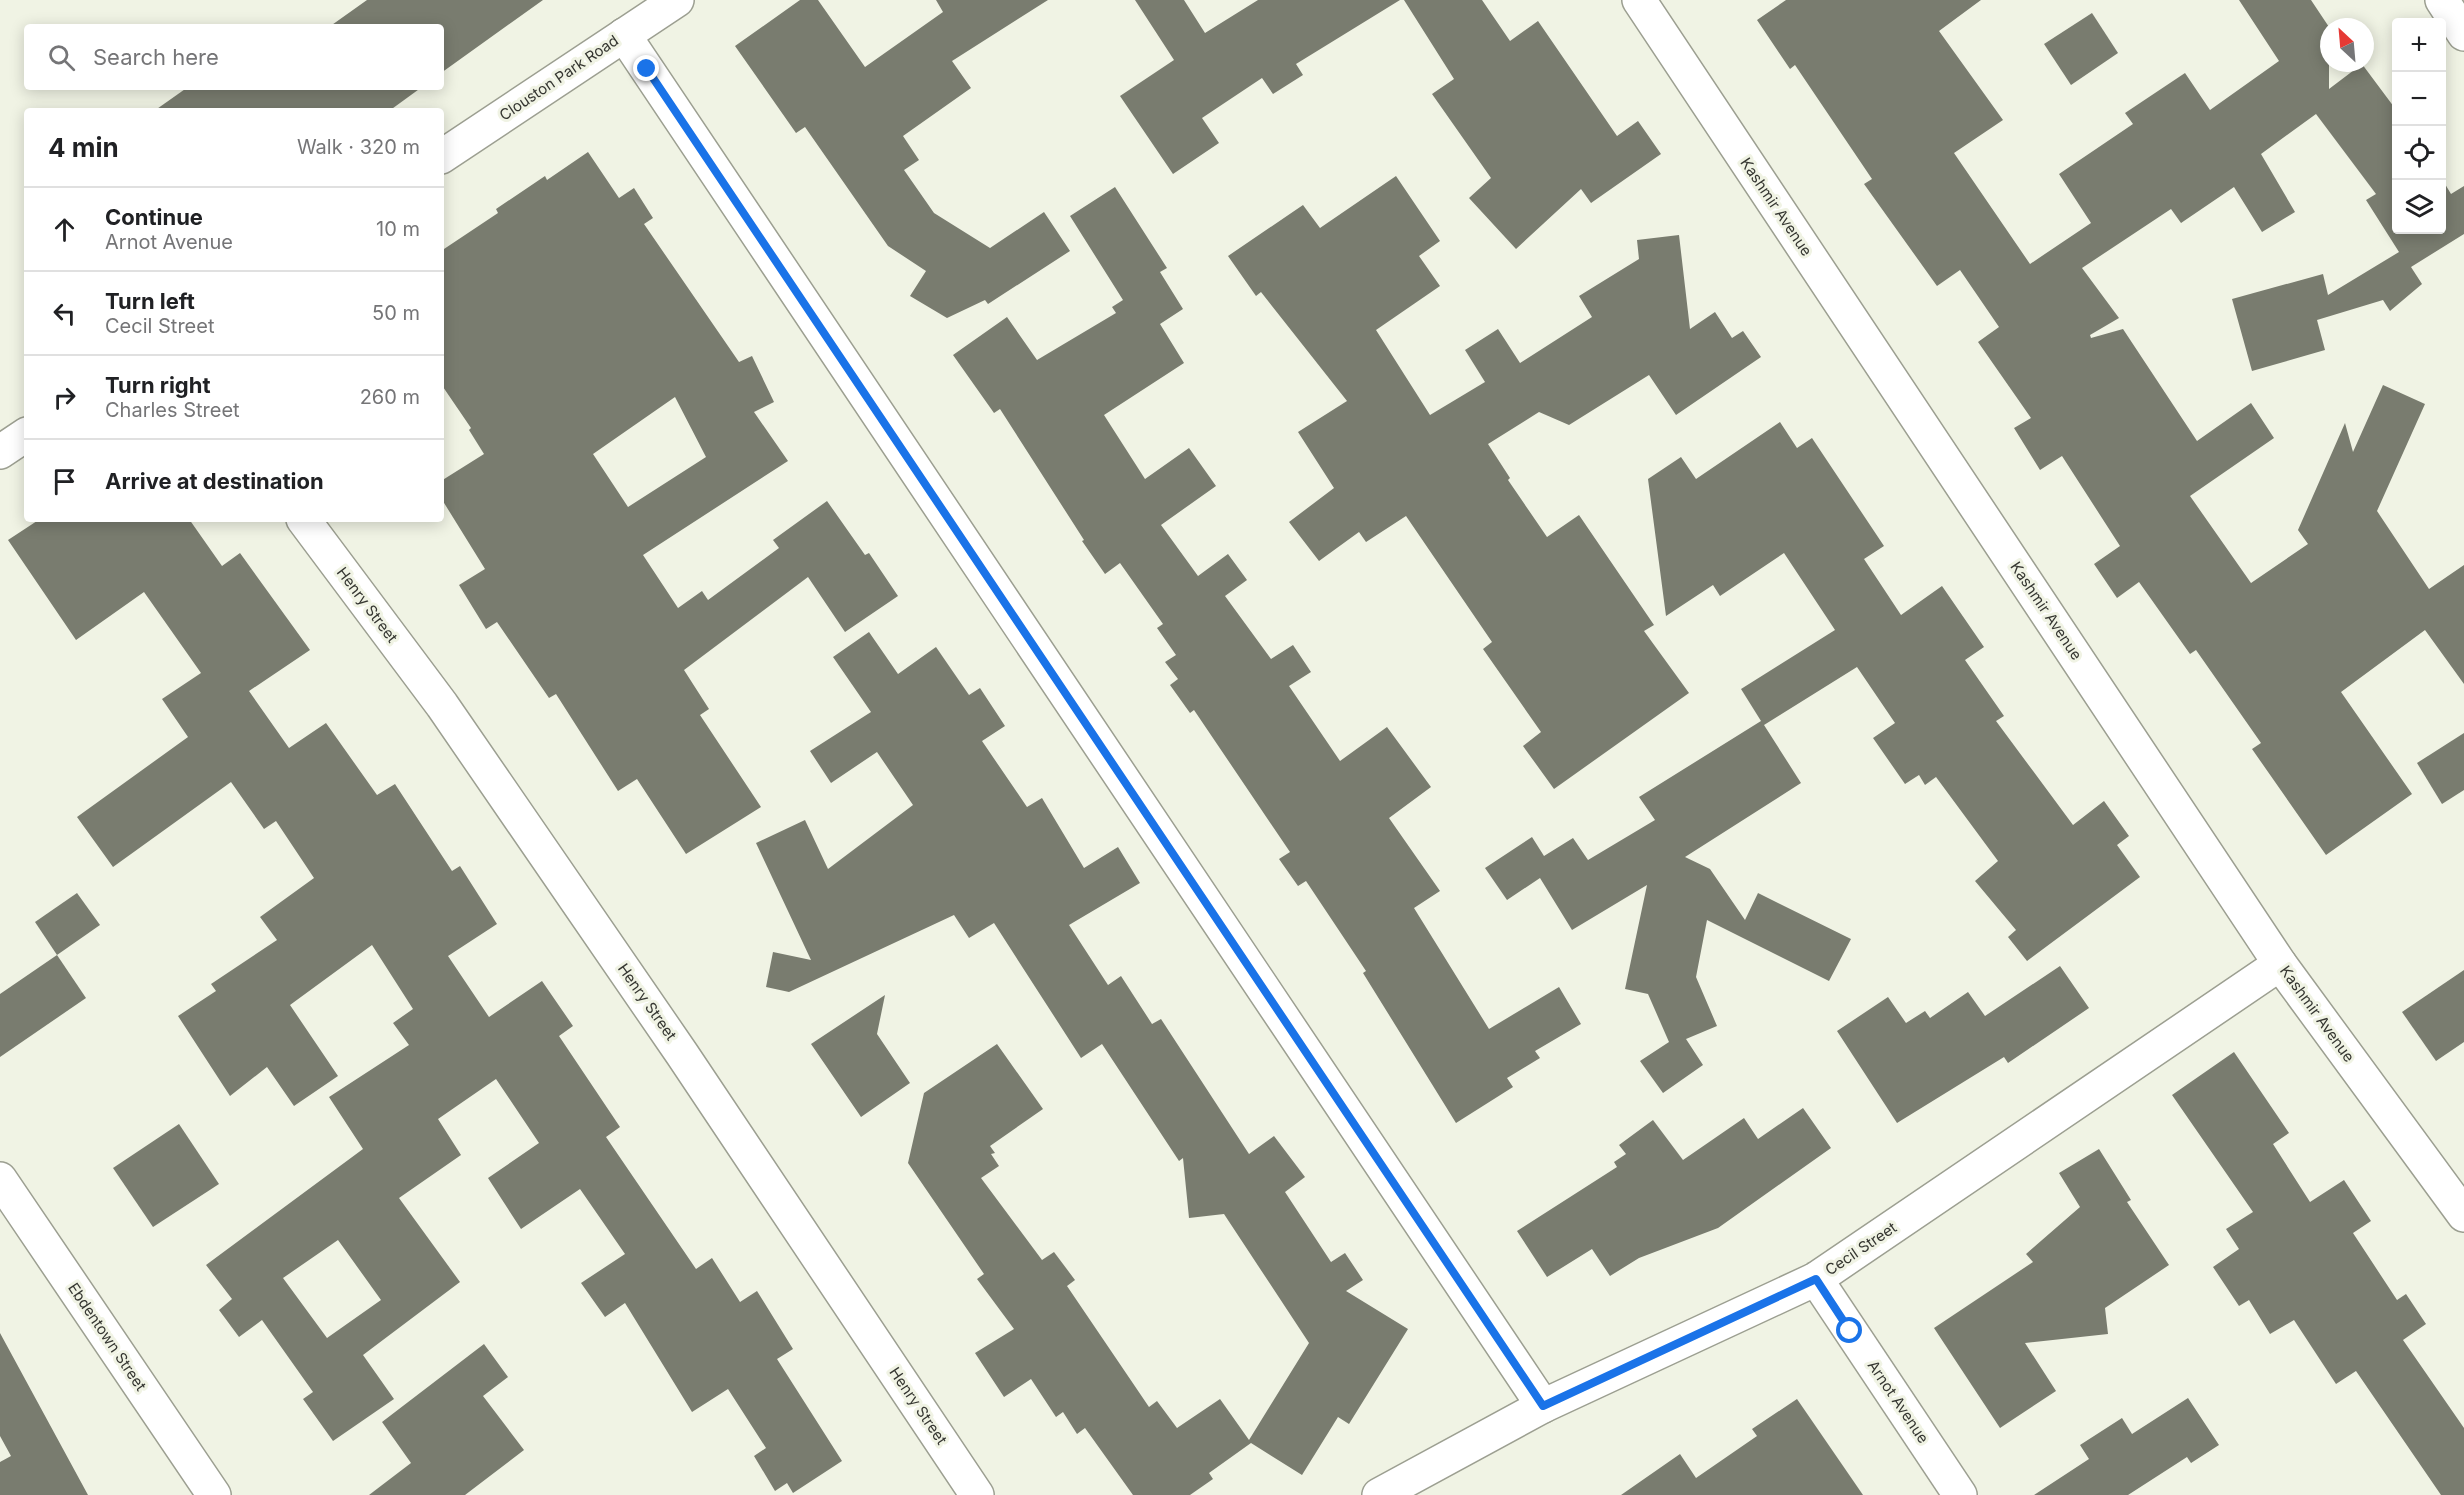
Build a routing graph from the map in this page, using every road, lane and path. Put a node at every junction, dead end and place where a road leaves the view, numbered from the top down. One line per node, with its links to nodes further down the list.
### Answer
1 (677, 0): 5 (street, Clouston Park Road)
2 (1639, 0): 10 (street, Kashmir Avenue)
3 (2442, 0): 4 (street)
4 (2464, 34)
5 (624, 35): 6 (street, Clouston Park Road); 14 (street)
6 (444, 155)
7 (24, 436): 8 (street)
8 (0, 452)
9 (305, 522): 16 (street, Henry Street)
10 (2280, 964): 12 (street, Kashmir Avenue); 13 (street, Cecil Street)
11 (0, 1179): 15 (street, Ebdentown Street)
12 (2464, 1215)
13 (1816, 1279): 14 (street, Cecil Street); 18 (street, Arnot Avenue)
14 (1543, 1406): 17 (street, Cecil Street)
15 (214, 1495)
16 (977, 1495)
17 (1379, 1495)
18 (1960, 1495)

